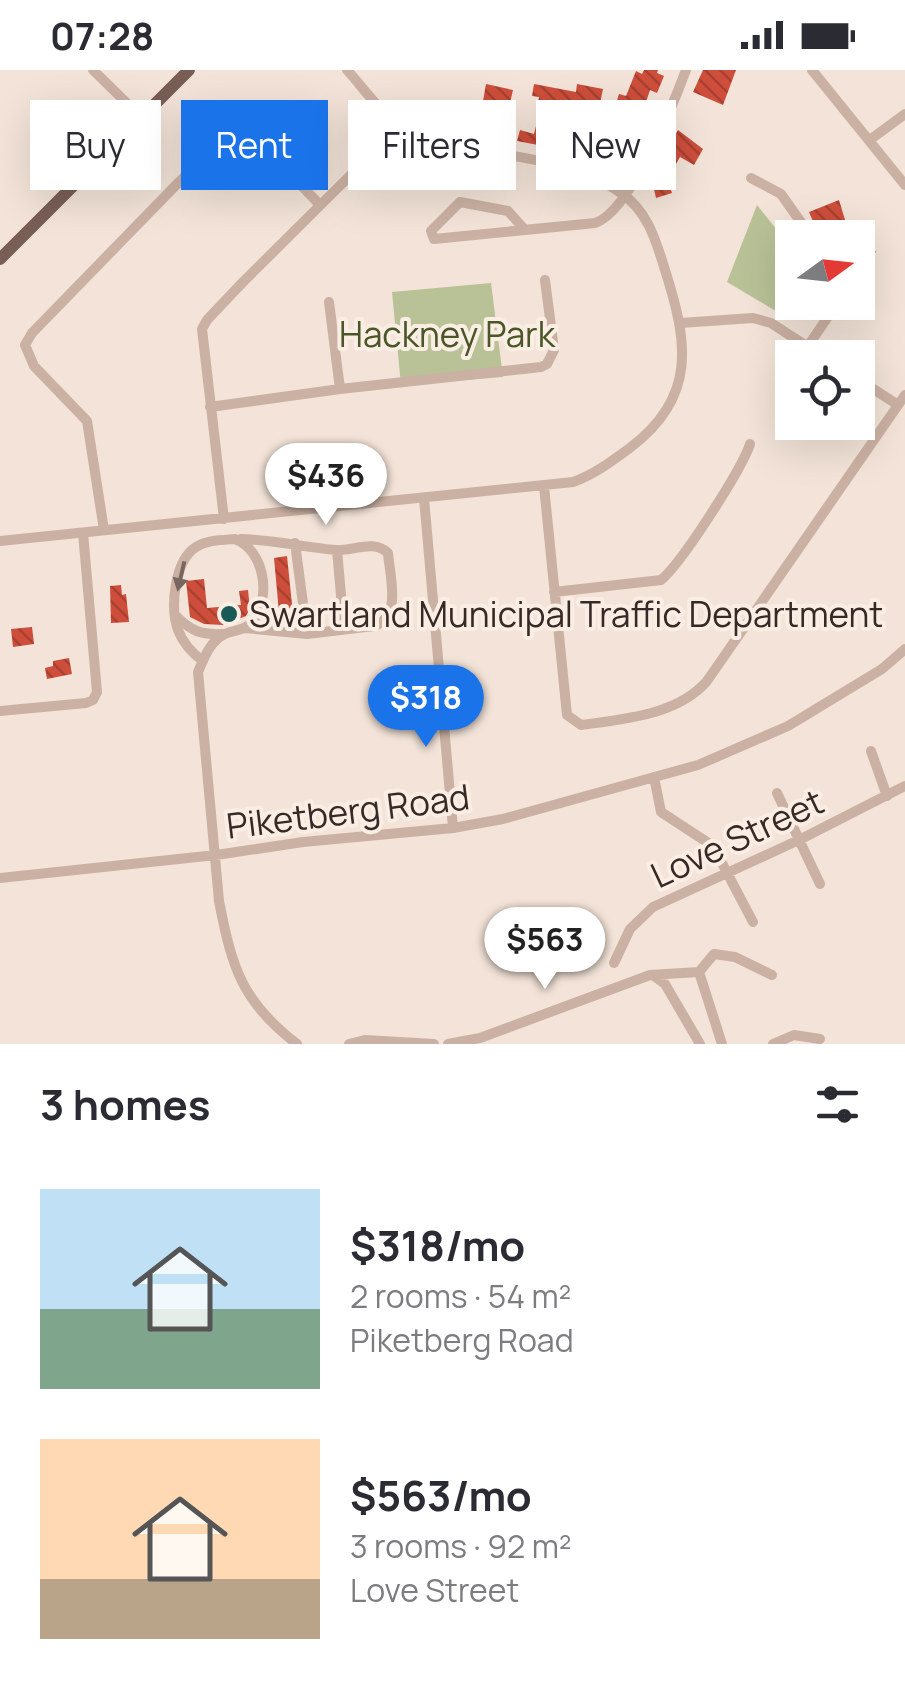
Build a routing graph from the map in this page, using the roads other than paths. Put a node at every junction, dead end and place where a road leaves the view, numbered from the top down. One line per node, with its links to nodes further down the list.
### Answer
1 (92, 70): 6 (street)
2 (189, 70): 7 (main road)
3 (347, 70): 8 (street)
4 (686, 70): 16 (street)
5 (812, 70): 10 (street)
6 (123, 100)
7 (159, 100)
8 (375, 100)
9 (905, 114): 10 (street)
10 (871, 139): 14 (street)
11 (516, 158): 16 (street)
12 (348, 177): 17 (street)
13 (751, 178): 18 (street)
14 (905, 185)
15 (64, 190): 20 (main road)
16 (623, 194): 19 (street); 24 (street)
17 (320, 205): 30 (street); 35 (street)
18 (800, 220)
19 (526, 230): 19 (street)
20 (6, 245): 21 (main road)
21 (0, 260)
22 (545, 280): 26 (street)
23 (329, 302): 26 (street)
24 (680, 324): 25 (street); 32 (street)
25 (798, 340)
26 (340, 388): 30 (street)
27 (875, 389): 29 (street)
28 (905, 394): 29 (street)
29 (898, 405): 41 (street)
30 (210, 407): 34 (street)
31 (750, 444): 41 (street)
32 (544, 486): 33 (street); 41 (street)
33 (424, 498): 34 (street); 55 (street)
34 (224, 519): 35 (street)
35 (104, 530): 36 (street)
36 (83, 533): 38 (street); 49 (street)
37 (234, 539): 39 (street); 42 (street, one-way to 42); 43 (street)
38 (0, 541)
39 (295, 542): 40 (street); 46 (street)
40 (337, 550): 44 (street); 44 (street)
41 (554, 592)
42 (175, 616): 45 (street); 48 (street)
43 (245, 628): 45 (street); 46 (street)
44 (344, 629): 46 (street)
45 (226, 633): 48 (street)
46 (307, 634)
47 (905, 649): 51 (street, Piketberg Road)
48 (203, 660): 57 (street)
49 (0, 711)
50 (871, 751): 54 (street)
51 (654, 777): 55 (street, Piketberg Road); 58 (street)
52 (905, 786): 54 (street, Love Street)
53 (778, 793): 56 (street)
54 (887, 796): 56 (street, Love Street)
55 (453, 828): 57 (street, Piketberg Road)
56 (801, 839): 58 (street, Love Street); 60 (street)
57 (216, 855): 59 (street, Piketberg Road); 67 (street)
58 (726, 874): 61 (street); 62 (street, Love Street)
59 (0, 878)
60 (820, 884)
61 (753, 922)
62 (614, 963)
63 (698, 972): 64 (street); 65 (street); 72 (street)
64 (772, 974)
65 (650, 975): 70 (street); 71 (street)
66 (820, 1039): 73 (street)
67 (297, 1044)
68 (349, 1044): 69 (street)
69 (434, 1044)
70 (448, 1044)
71 (700, 1044)
72 (722, 1044)
73 (773, 1044)

